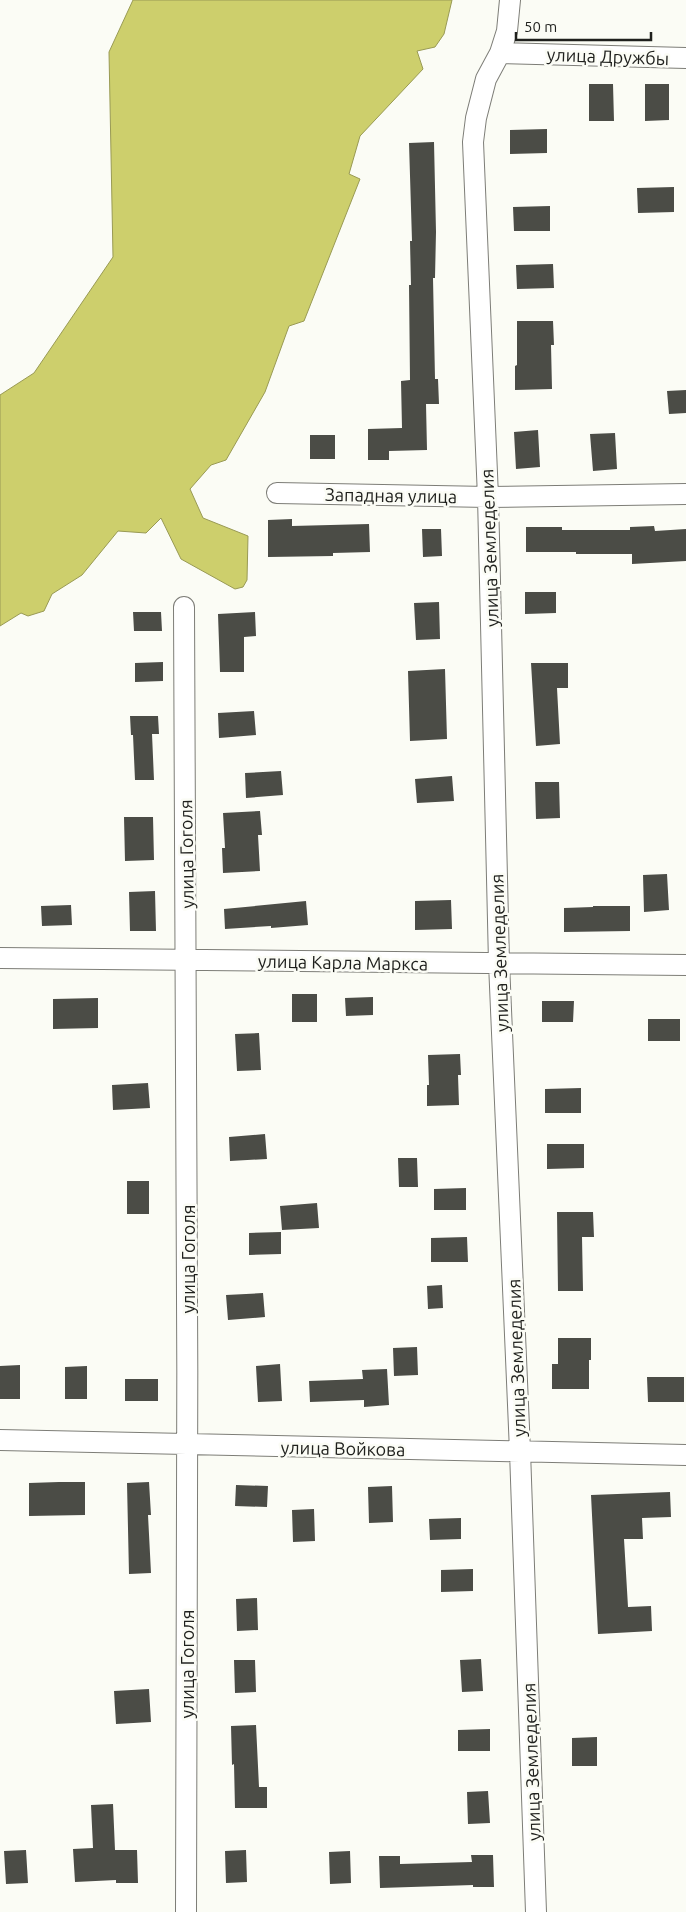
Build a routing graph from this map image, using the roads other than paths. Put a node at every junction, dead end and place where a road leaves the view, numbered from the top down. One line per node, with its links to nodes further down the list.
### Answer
1 (510, 0): 2 (street, улица Земледелия)
2 (500, 53): 3 (street, улица Дружбы); 6 (street, улица Земледелия)
3 (686, 58)
4 (277, 492): 6 (street, Западная улица)
5 (686, 494): 6 (street, Западная улица)
6 (488, 496): 10 (street, улица Земледелия)
7 (184, 606): 9 (street, улица Гоголя)
8 (0, 958): 9 (street, улица Карла Маркса)
9 (187, 960): 10 (street, улица Карла Маркса); 13 (street, улица Гоголя)
10 (498, 963): 11 (street, улица Карла Маркса); 14 (street, улица Земледелия)
11 (686, 965)
12 (0, 1440): 13 (street, улица Войкова)
13 (188, 1444): 14 (street, улица Войкова); 16 (street, улица Гоголя)
14 (520, 1451): 15 (street, улица Войкова); 17 (street, улица Земледелия)
15 (686, 1455)
16 (186, 1912)
17 (536, 1912)

